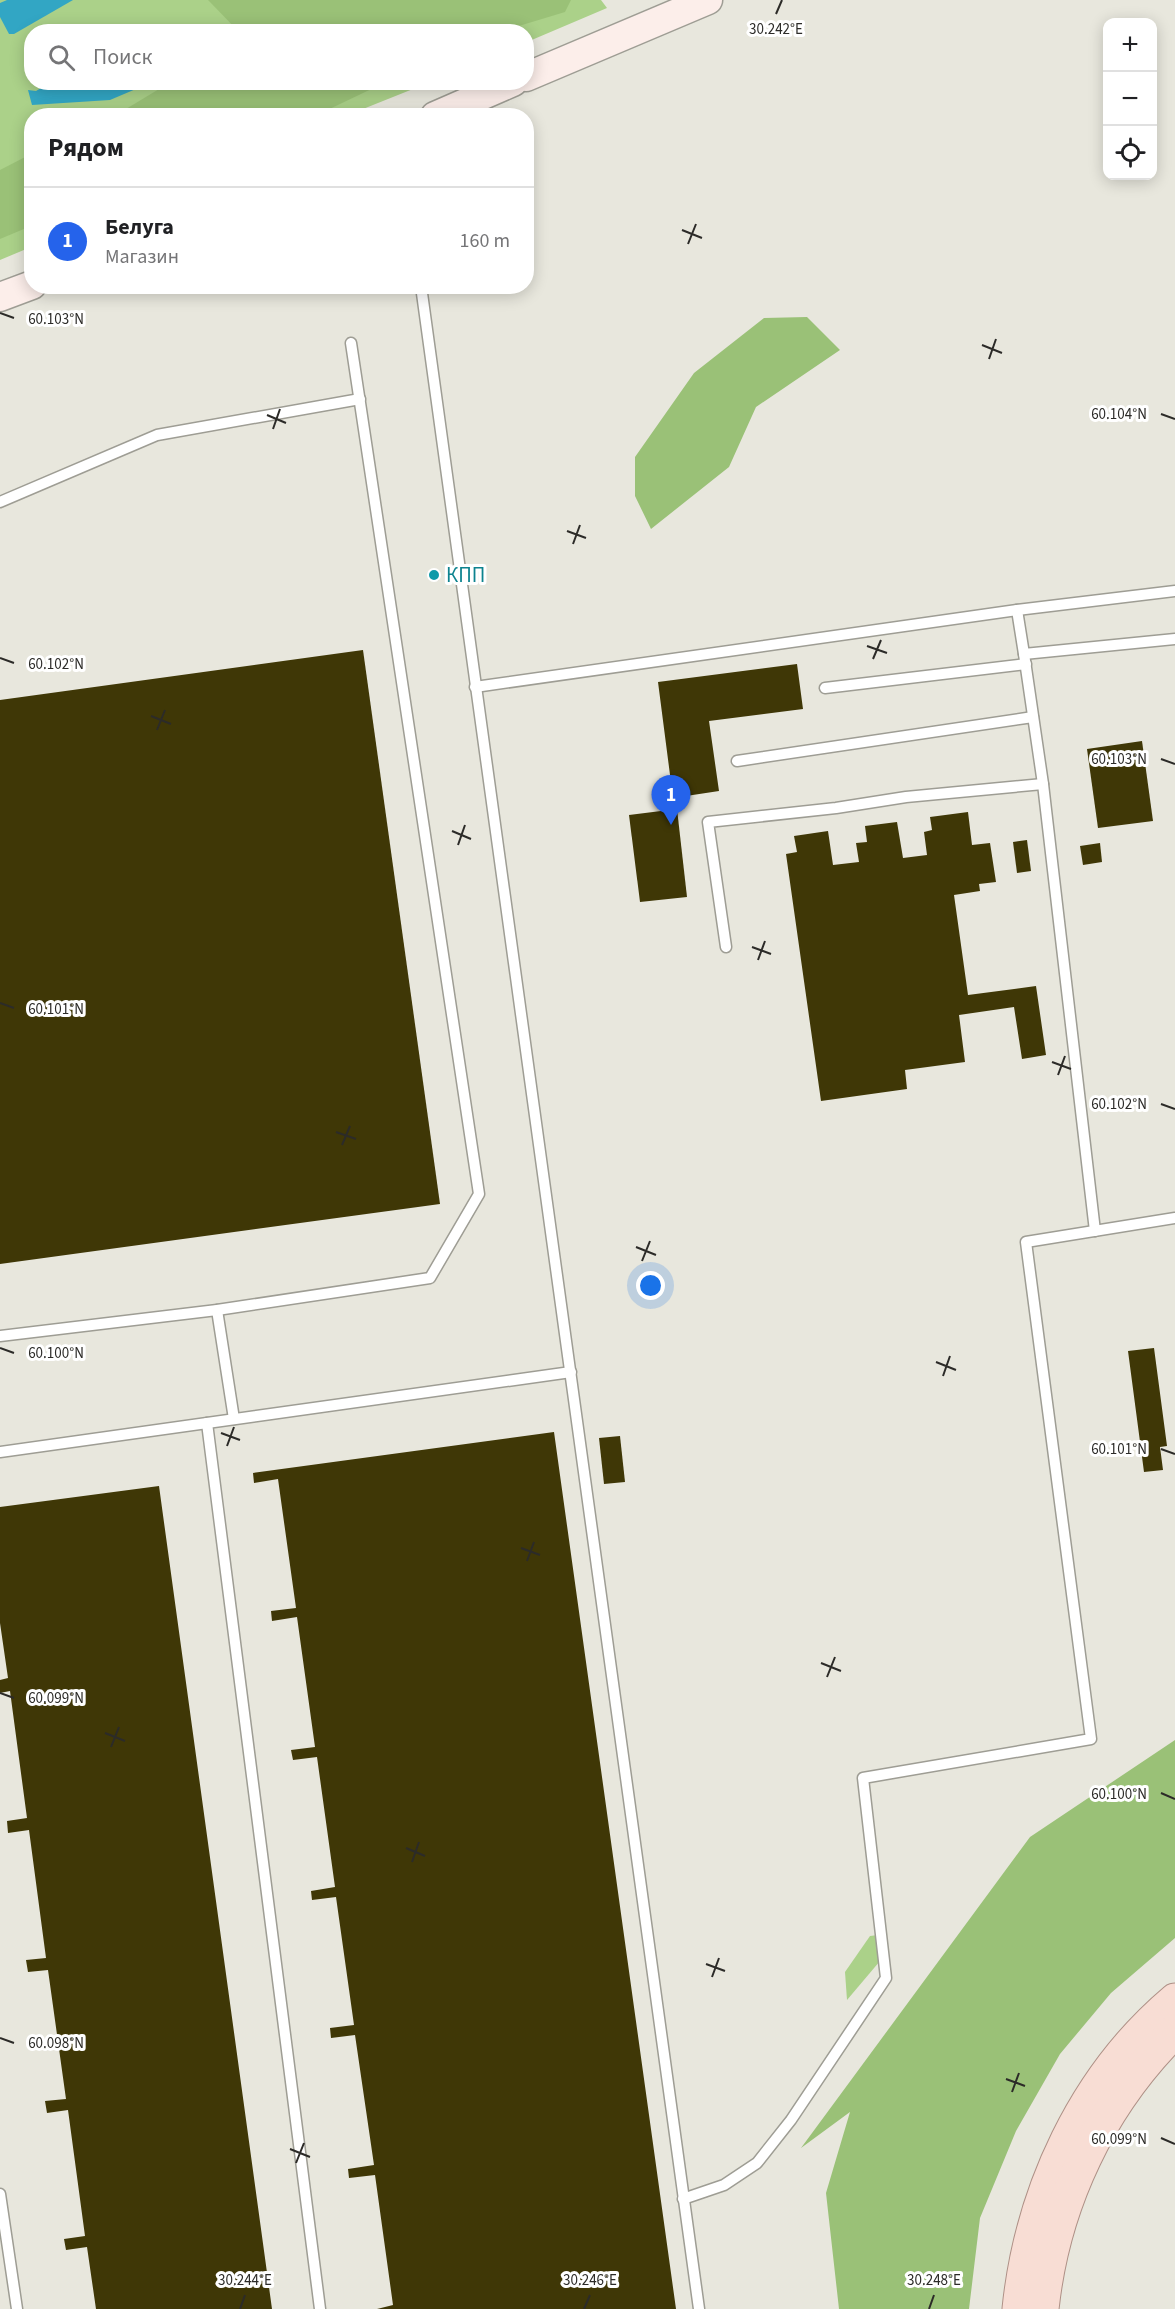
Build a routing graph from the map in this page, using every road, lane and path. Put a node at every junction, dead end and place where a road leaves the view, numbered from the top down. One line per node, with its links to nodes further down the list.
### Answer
1 (708, 0): 2 (main road)
2 (534, 74)
3 (495, 90): 4 (main road)
4 (453, 108)
5 (24, 288): 7 (main road)
6 (423, 294): 15 (lane)
7 (0, 297)
8 (351, 343): 9 (lane)
9 (360, 399): 10 (lane); 23 (lane)
10 (0, 502)
11 (1175, 591): 12 (lane)
12 (1017, 610): 14 (lane); 15 (lane)
13 (1175, 639): 14 (lane)
14 (1025, 659): 16 (lane); 17 (lane)
15 (475, 687): 25 (lane)
16 (825, 688)
17 (1033, 717): 18 (lane); 19 (lane)
18 (737, 761)
19 (1043, 784): 20 (lane); 22 (lane)
20 (726, 947)
21 (1175, 1218): 22 (lane)
22 (1095, 1231): 32 (lane)
23 (217, 1310): 24 (lane); 26 (lane)
24 (0, 1336)
25 (571, 1372): 26 (lane); 32 (lane)
26 (234, 1419): 27 (lane)
27 (207, 1423): 28 (lane); 34 (lane)
28 (0, 1452)
29 (1175, 2000): 36 (main road)
30 (1175, 2031): 37 (main road)
31 (0, 2194): 33 (lane)
32 (683, 2199): 35 (lane)
33 (17, 2309)
34 (320, 2309)
35 (699, 2309)
36 (1019, 2309)
37 (1042, 2309)

